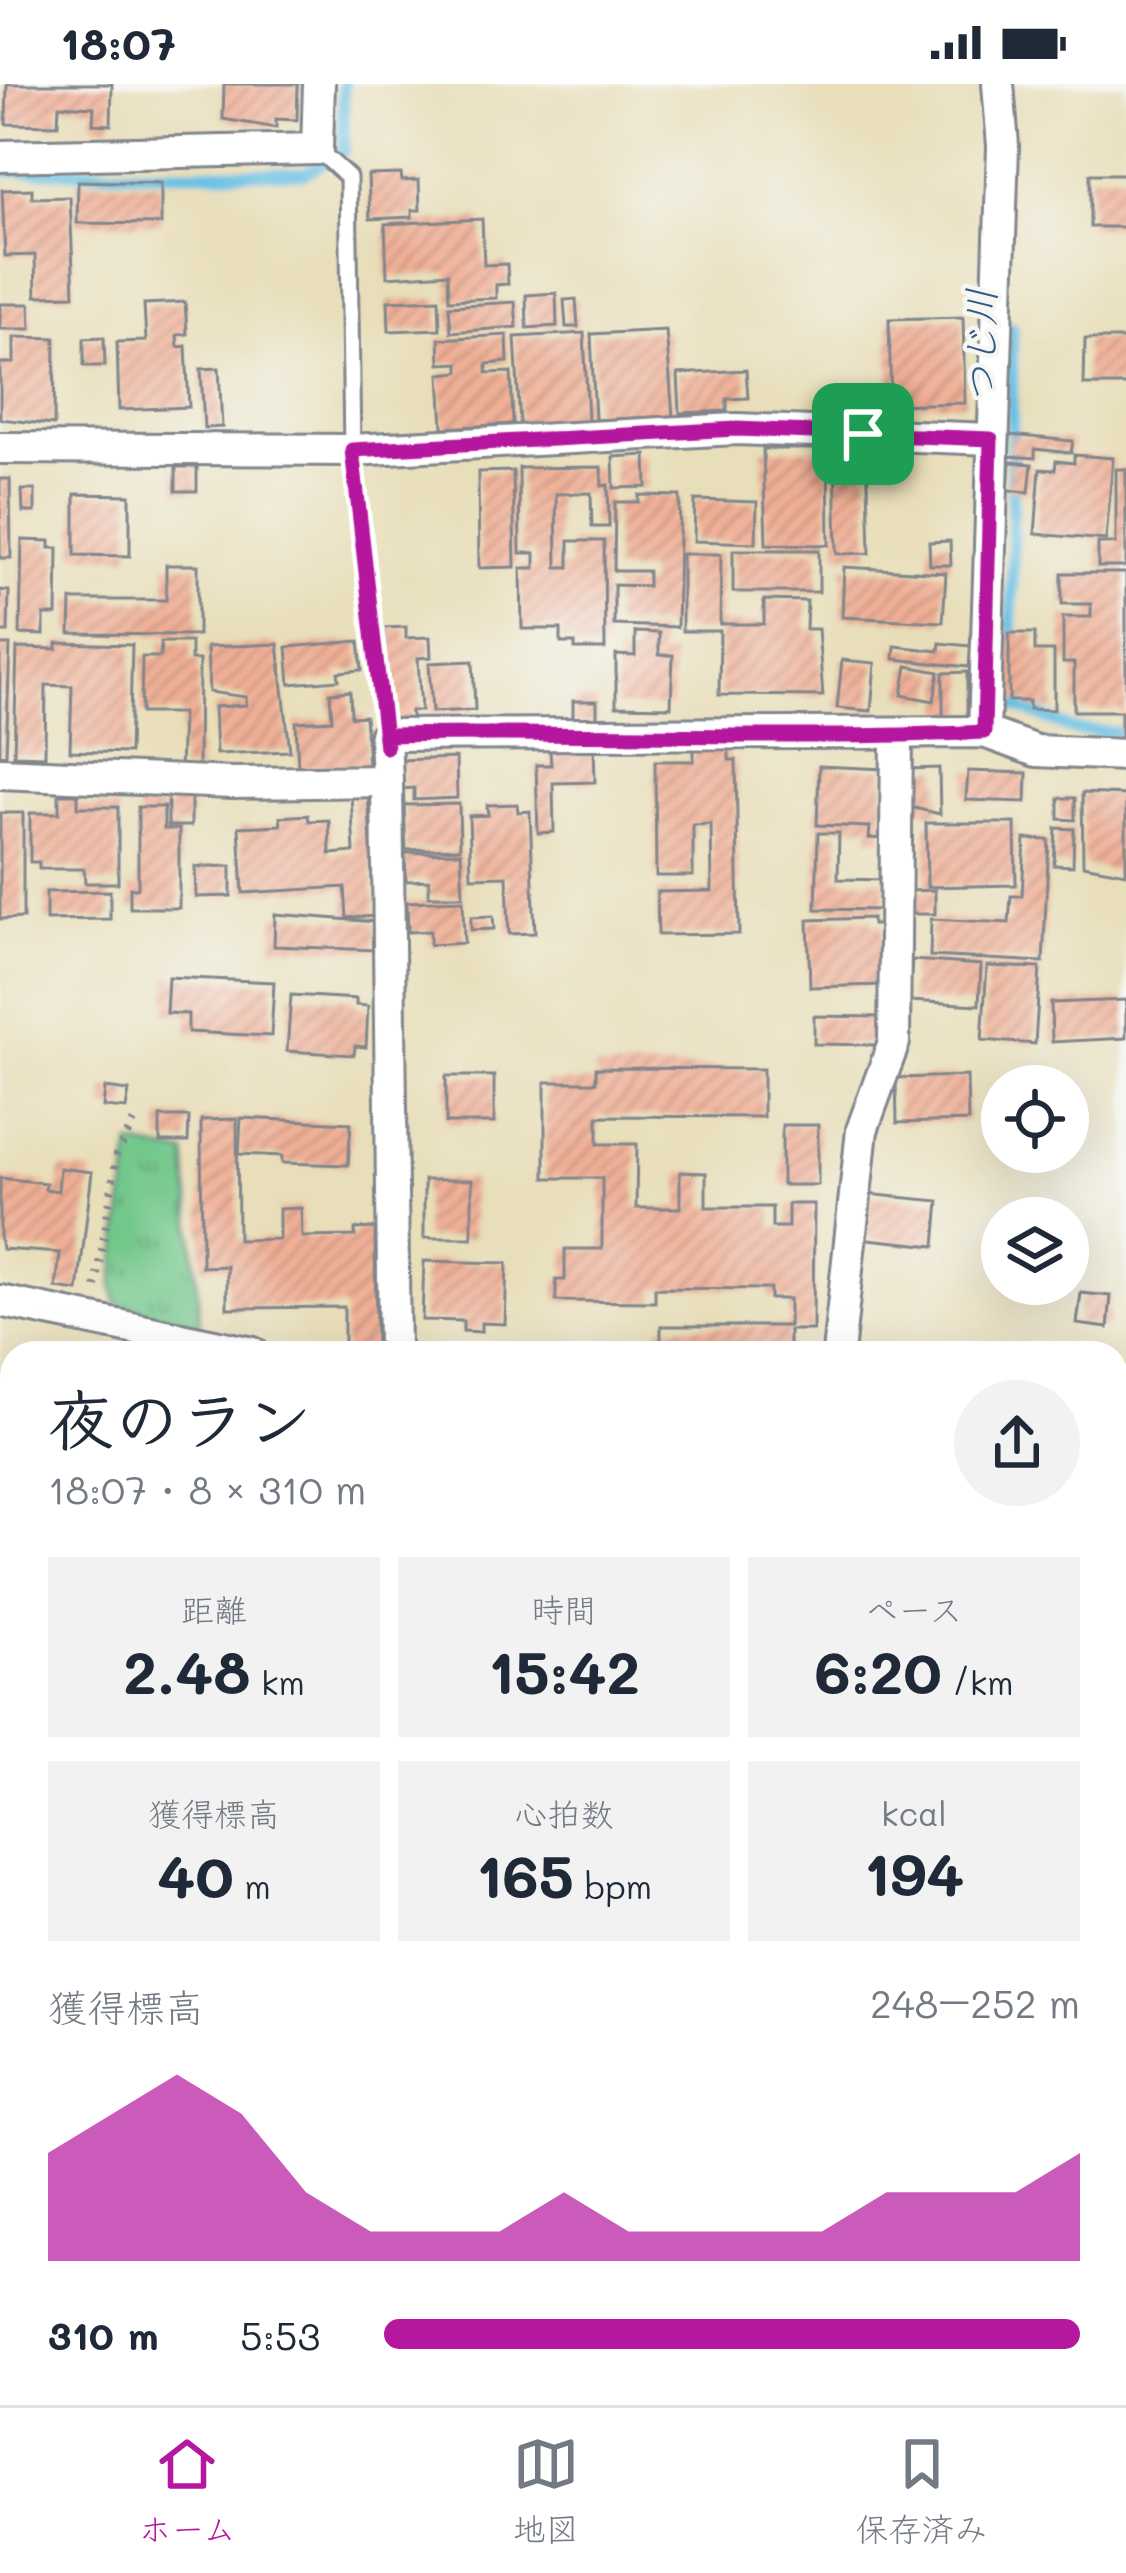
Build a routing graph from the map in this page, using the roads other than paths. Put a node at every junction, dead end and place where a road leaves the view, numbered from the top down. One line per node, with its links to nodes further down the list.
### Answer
1 (319, 84): 3 (street)
2 (998, 84): 5 (street)
3 (317, 149): 4 (street); 7 (lane)
4 (0, 156)
5 (991, 439): 7 (street); 8 (street)
6 (0, 448): 7 (street)
7 (352, 450)
8 (984, 732): 9 (street); 10 (street)
9 (897, 736): 12 (street); 16 (street)
10 (1126, 754)
11 (0, 773): 12 (street)
12 (387, 781): 15 (street)
13 (0, 1301): 14 (street)
14 (198, 1341)
15 (394, 1341)
16 (839, 1341)

